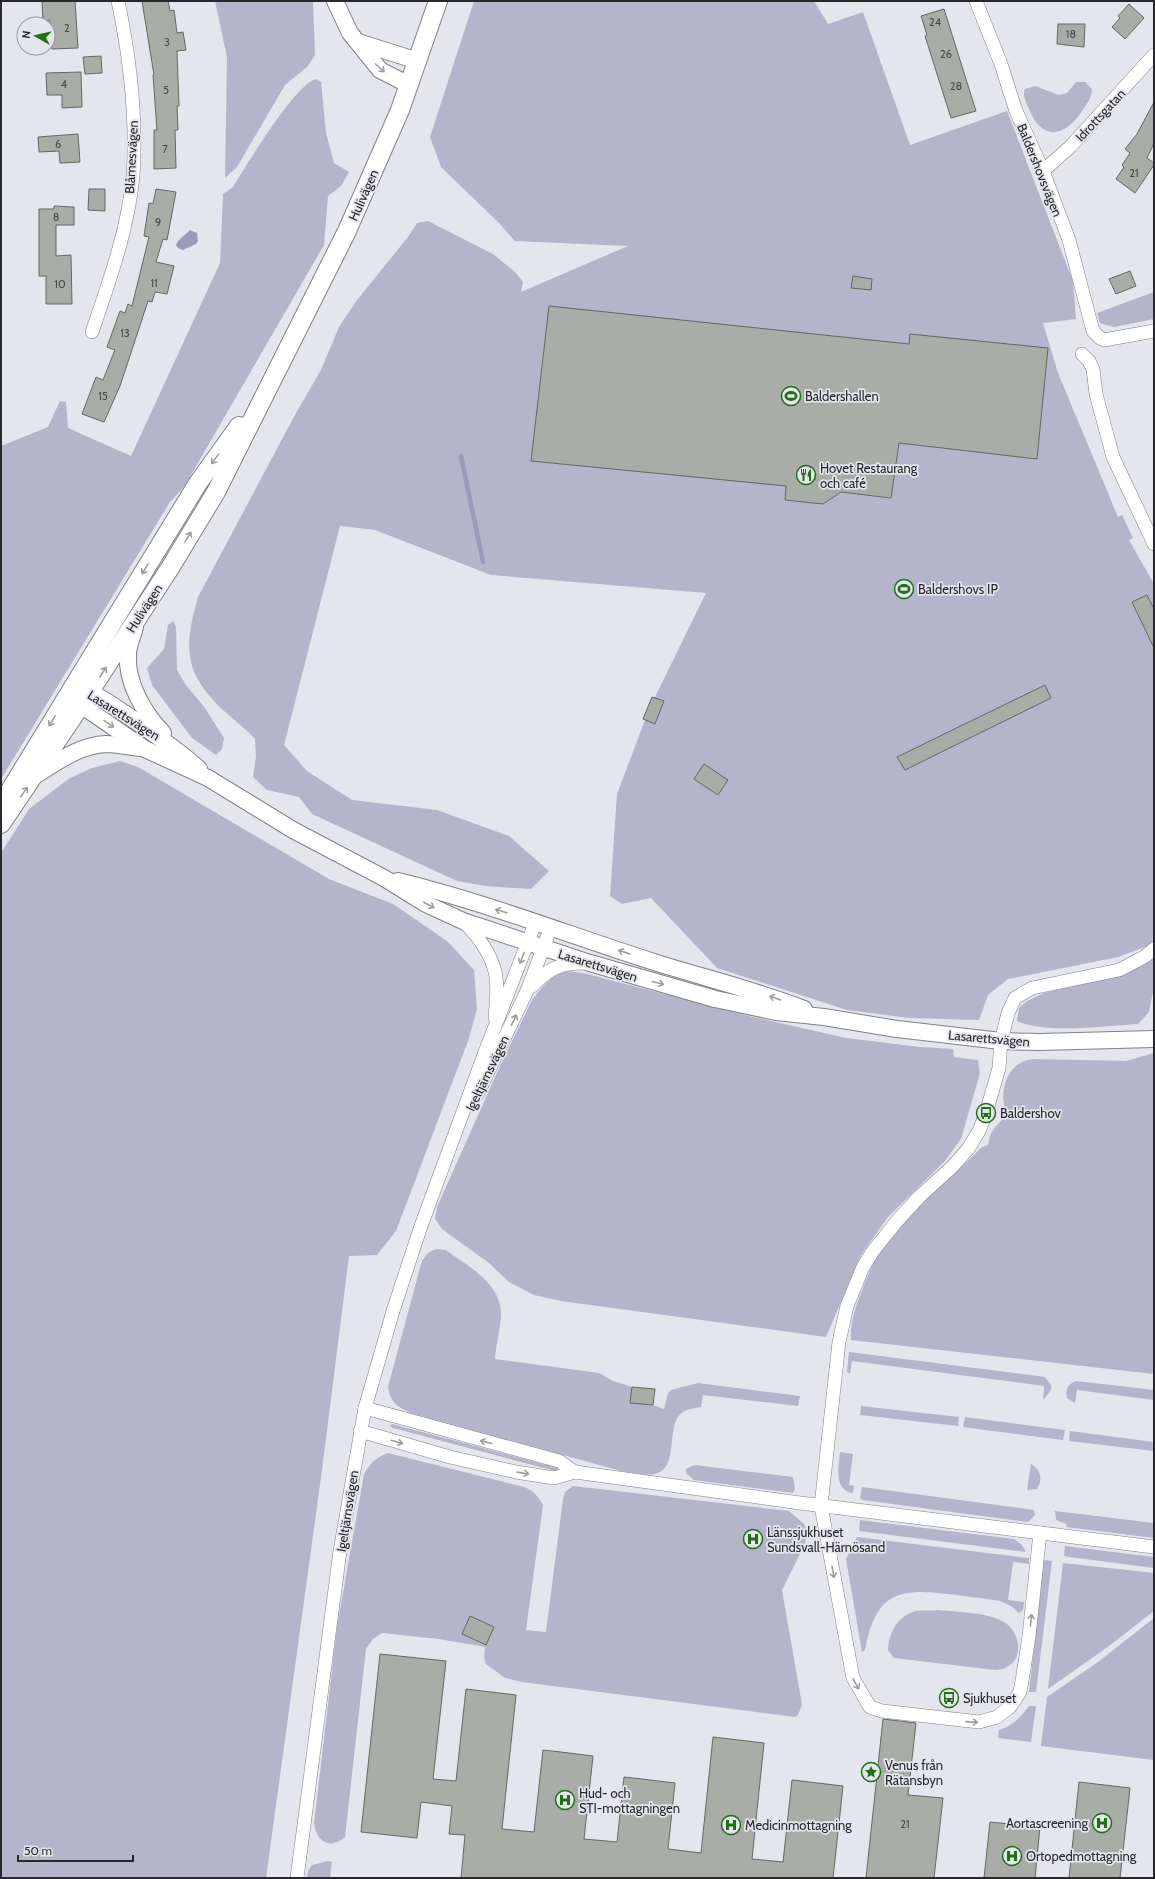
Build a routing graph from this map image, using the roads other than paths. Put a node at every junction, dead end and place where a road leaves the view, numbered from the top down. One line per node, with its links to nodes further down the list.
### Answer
1 (118, 1): 11 (street, Blåmesvägen)
2 (334, 1): 5 (street)
3 (438, 1): 7 (main road, Hulivägen)
4 (976, 1): 9 (street, Baldershovsvägen)
5 (358, 42): 7 (street); 8 (street, one-way to 8)
6 (1154, 55): 9 (street, Idrottsgatan)
7 (418, 61): 8 (main road, Hulivägen)
8 (410, 86): 13 (main road, Hulivägen)
9 (1042, 171): 10 (street, Baldershovsvägen)
10 (1154, 331)
11 (92, 332)
12 (1082, 354): 14 (street)
13 (270, 382): 15 (main road, Hulivägen, one-way to 13); 16 (main road, Hulivägen, one-way to 16)
14 (1154, 544)
15 (138, 618): 17 (main road, Hulivägen, one-way to 15); 19 (street)
16 (72, 688): 17 (street, Lasarettsvägen); 22 (main road, Hulivägen, one-way to 22)
17 (86, 698): 18 (street, Lasarettsvägen, one-way to 18); 19 (street, Lasarettsvägen); 20 (main road, Hulivägen)
18 (145, 749): 20 (street); 21 (street, Lasarettsvägen)
19 (179, 751): 21 (street, Lasarettsvägen)
20 (36, 775): 23 (main road, Hulivägen, one-way to 20)
21 (208, 778): 24 (street, Lasarettsvägen)
22 (1, 805)
23 (1, 824)
24 (384, 878): 25 (street, Lasarettsvägen, one-way to 25); 26 (street, Lasarettsvägen, one-way to 24)
25 (463, 921): 28 (street, Lasarettsvägen); 34 (street, Igeltjärnsvägen)
26 (536, 921): 27 (street, Lasarettsvägen); 28 (street, Igeltjärnsvägen)
27 (551, 927): 29 (street, Igeltjärnsvägen); 33 (street, Lasarettsvägen, one-way to 27)
28 (528, 942): 29 (street, Lasarettsvägen); 34 (street, Igeltjärnsvägen, one-way to 34)
29 (544, 948): 31 (street, Lasarettsvägen); 32 (street, Igeltjärnsvägen)
30 (1154, 949): 36 (street)
31 (590, 963): 32 (street, Igeltjärnsvägen); 33 (street, Lasarettsvägen, one-way to 33)
32 (528, 991): 37 (street, Igeltjärnsvägen, one-way to 32)
33 (824, 1017): 36 (street, Lasarettsvägen)
34 (494, 1032): 37 (street, Igeltjärnsvägen)
35 (1154, 1039): 36 (street, Lasarettsvägen)
36 (1001, 1041): 41 (street)
37 (447, 1156): 38 (street, Igeltjärnsvägen)
38 (364, 1408): 39 (street, Igeltjärnsvägen); 40 (street, one-way to 38)
39 (360, 1431): 40 (street, one-way to 40); 44 (street, Igeltjärnsvägen)
40 (575, 1472): 41 (street)
41 (821, 1506): 42 (street); 42 (street, one-way to 42)
42 (1040, 1533): 43 (street)
43 (1154, 1547)
44 (297, 1878)

